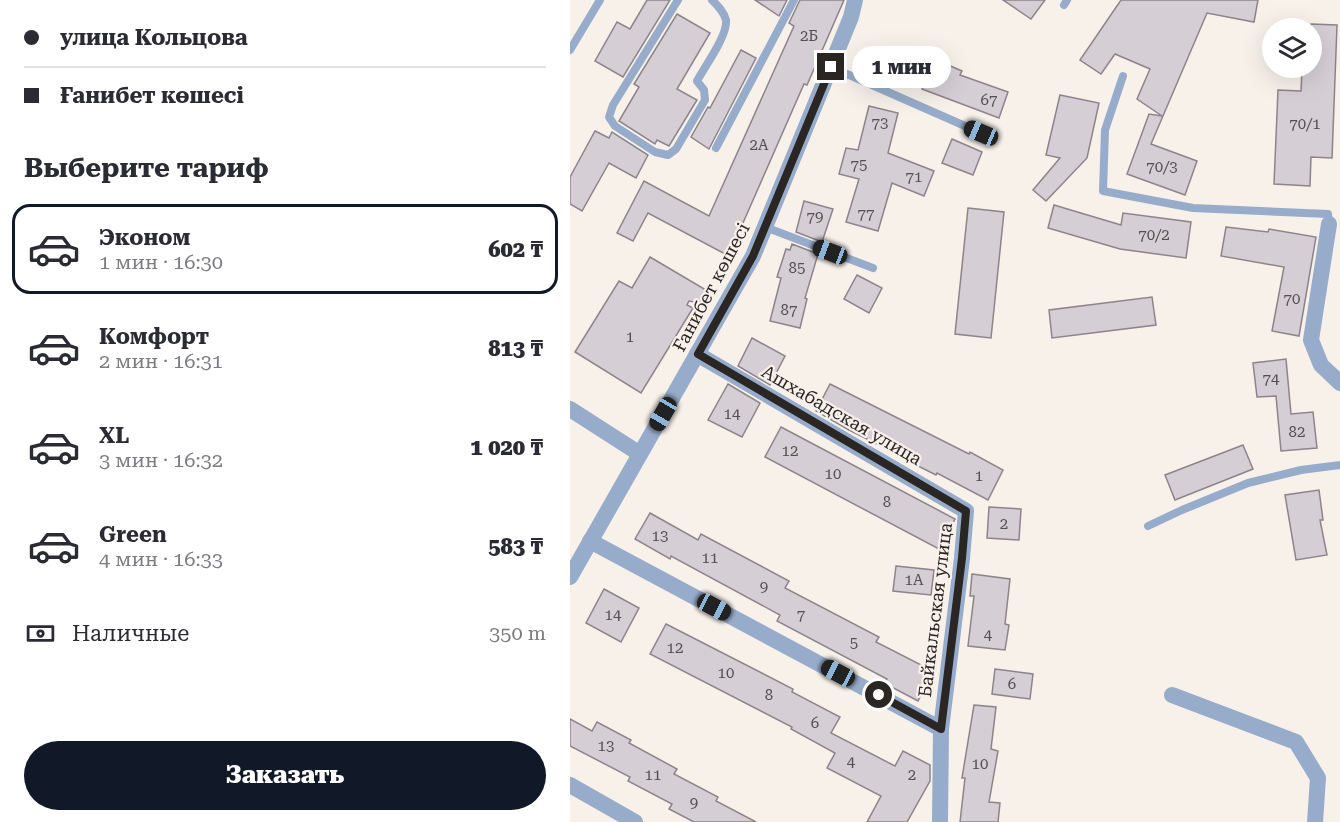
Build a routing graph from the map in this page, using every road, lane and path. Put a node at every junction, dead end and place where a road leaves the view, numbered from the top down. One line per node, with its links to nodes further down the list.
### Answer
1 (600, 0): 6 (lane)
2 (678, 0): 3 (lane)
3 (713, 0)
4 (794, 0): 10 (lane)
5 (855, 0): 7 (street, Ғанибет көшесі)
6 (570, 50)
7 (831, 67): 9 (lane); 12 (street, Ғанибет көшесі)
8 (1123, 76): 11 (lane)
9 (981, 133)
10 (716, 148)
11 (1329, 224): 15 (street)
12 (765, 227): 13 (lane); 14 (street, Ғанибет көшесі)
13 (873, 268)
14 (698, 354): 17 (street, Ғанибет көшесі); 19 (street, Ашхабадская улица)
15 (1340, 383)
16 (570, 409): 17 (street)
17 (640, 454): 21 (street, Ғанибет көшесі)
18 (1340, 465): 20 (lane)
19 (966, 511): 24 (street, Байкальская улица)
20 (1148, 526)
21 (590, 541): 22 (street, Ғанибет көшесі); 24 (street)
22 (570, 577)
23 (1172, 695): 28 (street)
24 (941, 729): 27 (street, Байкальская улица)
25 (570, 785): 26 (street)
26 (635, 822)
27 (940, 822)
28 (1315, 822)

